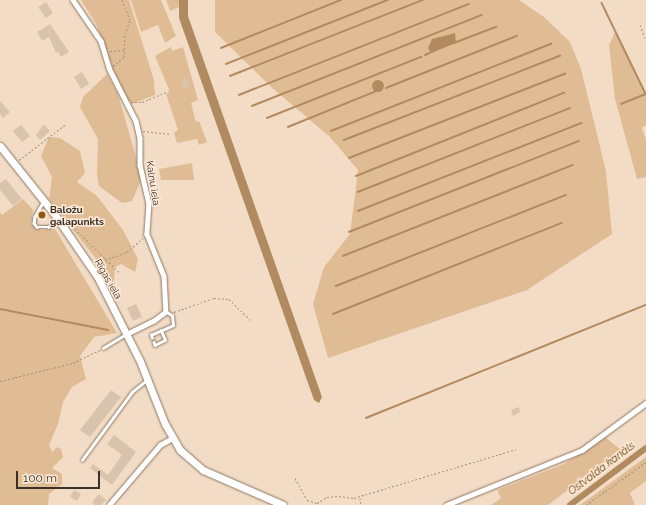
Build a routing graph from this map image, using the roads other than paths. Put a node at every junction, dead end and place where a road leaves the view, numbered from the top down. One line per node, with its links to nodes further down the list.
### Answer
1 (73, 0): 5 (street, Kalnu iela)
2 (0, 146): 3 (street, Rīgas iela)
3 (44, 202): 4 (street, Rīgas iela); 4 (lane)
4 (56, 216): 7 (street, Rīgas iela)
5 (166, 312): 6 (lane); 7 (street)
6 (161, 331): 8 (lane); 9 (lane)
7 (127, 334): 10 (lane); 11 (street, Rīgas iela)
8 (152, 338)
9 (154, 342)
10 (103, 348)
11 (148, 380): 13 (street, Rīgas iela); 14 (lane)
12 (646, 403): 17 (street)
13 (172, 438): 15 (street); 16 (street, Rīgas iela)
14 (82, 460)
15 (109, 505)
16 (282, 505)
17 (446, 505)

